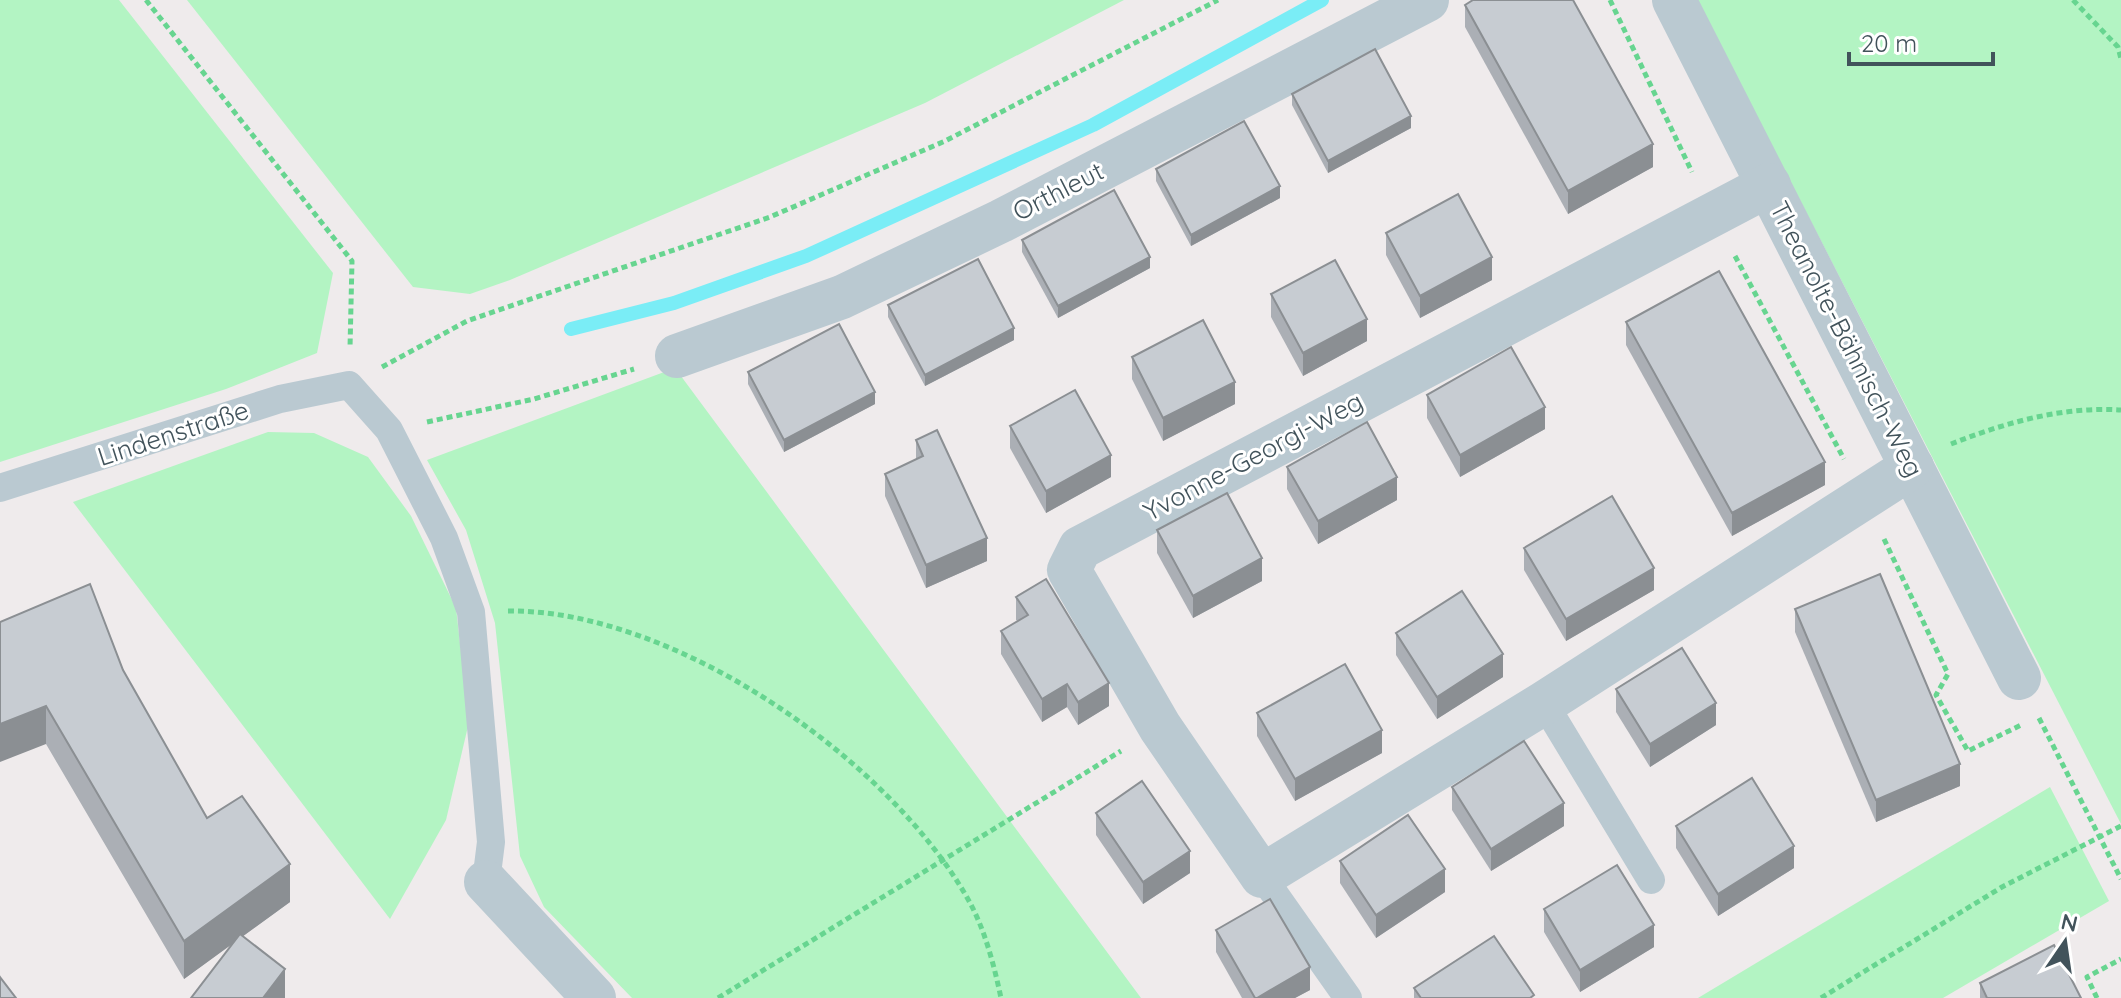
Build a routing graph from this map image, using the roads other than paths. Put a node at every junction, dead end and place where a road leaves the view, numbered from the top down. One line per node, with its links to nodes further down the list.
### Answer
1 (1427, 0): 4 (street, Orthleut)
2 (1674, 0): 3 (street, Theanolte-Bähnisch-Weg)
3 (1769, 185): 5 (street, Theanolte-Bähnisch-Weg); 9 (street, Yvonne-Georgi-Weg)
4 (677, 356)
5 (1912, 467): 7 (street, Theanolte-Bähnisch-Weg); 8 (street)
6 (0, 488): 11 (lane, Lindenstraße)
7 (2019, 678)
8 (1544, 703): 9 (street); 10 (lane)
9 (1262, 876): 13 (lane, Yvonne-Georgi-Weg)
10 (1651, 880)
11 (486, 882): 12 (street)
12 (594, 998)
13 (1348, 998)

